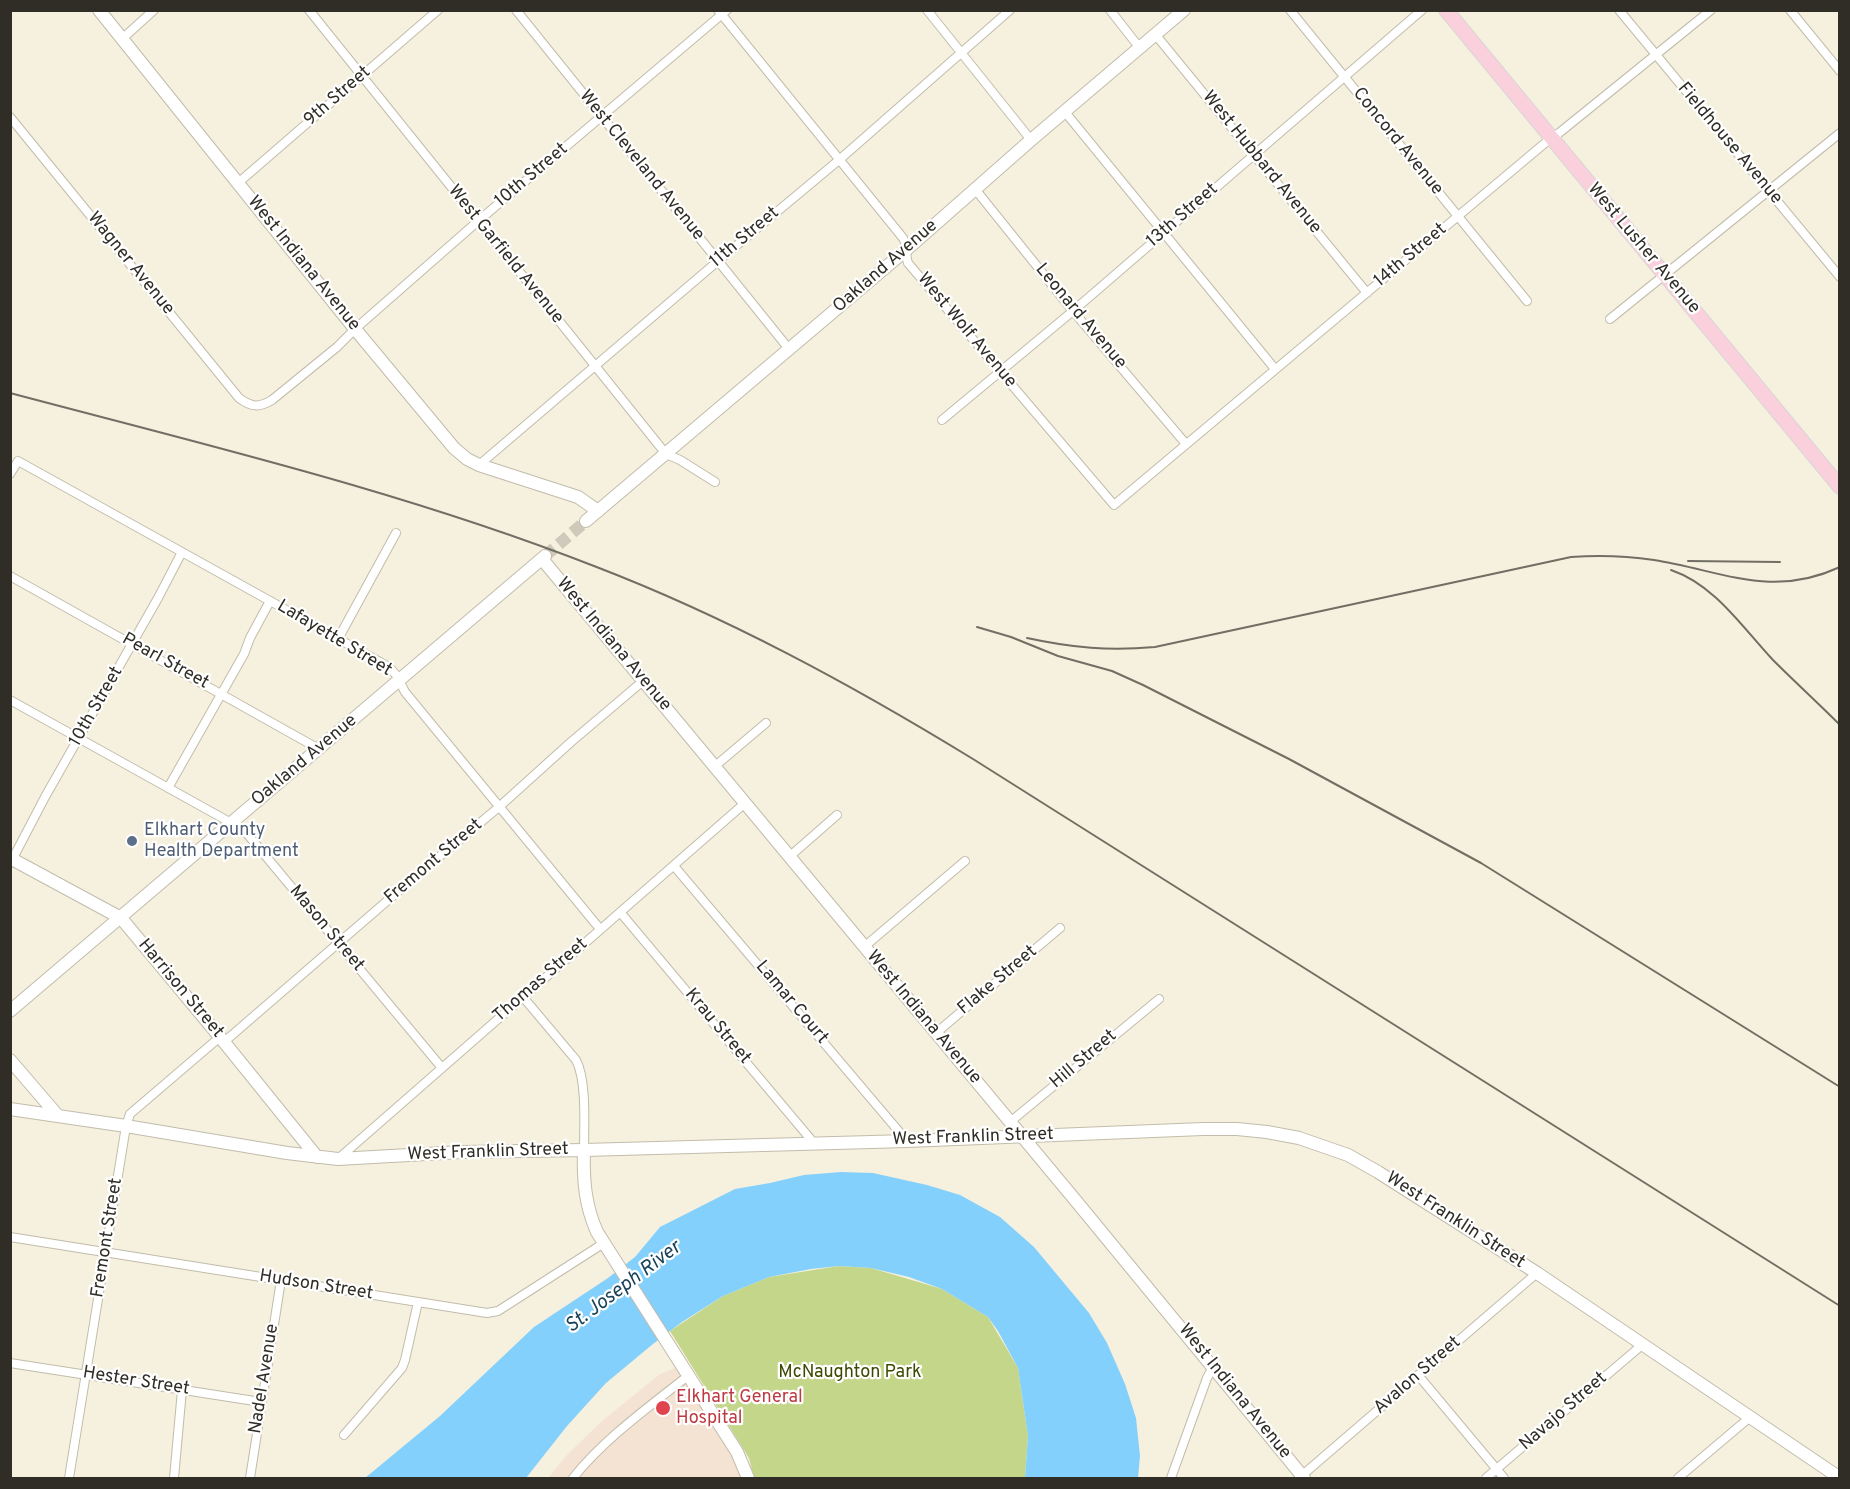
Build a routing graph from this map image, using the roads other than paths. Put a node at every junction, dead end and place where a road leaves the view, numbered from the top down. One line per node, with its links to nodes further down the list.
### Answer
1 (99, 10): 18 (street, West Indiana Avenue)
2 (154, 10): 18 (street)
3 (309, 10): 23 (street, West Garfield Avenue)
4 (438, 10): 23 (street, 9th Street)
5 (516, 10): 27 (street, West Cleveland Avenue)
6 (927, 10): 20 (street)
7 (1010, 10): 20 (street, 11th Street)
8 (1110, 10): 19 (street)
9 (1184, 10): 17 (street, Oakland Avenue)
10 (1290, 10): 24 (street, Concord Avenue)
11 (1422, 10): 24 (street, 13th Street)
12 (1446, 10): 29 (main road, West Lusher Avenue)
13 (1618, 10): 21 (street, Fieldhouse Avenue)
14 (1711, 10): 21 (street, 14th Street)
15 (1790, 10): 22 (street)
16 (722, 12): 27 (street, 10th Street); 32 (street, West Wolf Avenue)
17 (1155, 34): 19 (street, Oakland Avenue); 31 (street, West Hubbard Avenue)
18 (122, 39): 33 (street, West Indiana Avenue)
19 (1139, 47): 25 (street, Oakland Avenue)
20 (961, 52): 30 (street); 32 (street, 11th Street)
21 (1656, 56): 29 (street, 14th Street); 35 (street, Fieldhouse Avenue)
22 (1839, 71)
23 (362, 77): 33 (street, 9th Street); 37 (street, West Garfield Avenue)
24 (1345, 78): 31 (street, 13th Street); 36 (street, Concord Avenue)
25 (1065, 112): 30 (street, Oakland Avenue); 38 (street)
26 (10, 117): 52 (street, Wagner Avenue)
27 (602, 117): 37 (street, 10th Street); 40 (street, West Cleveland Avenue)
28 (1839, 133): 35 (street)
29 (1551, 138): 36 (street, 14th Street); 41 (main road, West Lusher Avenue)
30 (1031, 140): 34 (street, Oakland Avenue)
31 (1254, 155): 38 (street, 13th Street); 43 (street, West Hubbard Avenue)
32 (839, 160): 39 (street, West Wolf Avenue); 40 (street, 11th Street)
33 (238, 183): 47 (street, West Indiana Avenue)
34 (975, 189): 39 (street, Oakland Avenue); 45 (street, Leonard Avenue)
35 (1768, 190): 41 (street); 42 (street, Fieldhouse Avenue)
36 (1458, 216): 43 (street, 14th Street); 44 (street, Concord Avenue)
37 (477, 222): 47 (street, 10th Street); 49 (street, West Garfield Avenue)
38 (1164, 233): 45 (street, 13th Street); 50 (street)
39 (906, 250): 48 (street, Oakland Avenue); 51 (street, West Wolf Avenue)
40 (718, 261): 48 (street, West Cleveland Avenue); 49 (street, 11th Street)
41 (1665, 276): 46 (street); 58 (main road, West Lusher Avenue)
42 (1839, 277)
43 (1366, 293): 50 (street, 14th Street)
44 (1527, 301)
45 (1072, 311): 51 (street, 13th Street); 54 (street, Leonard Avenue)
46 (1610, 318)
47 (355, 329): 52 (street, 10th Street); 56 (street, West Indiana Avenue)
48 (789, 350): 55 (street, Oakland Avenue)
49 (595, 366): 55 (street, West Garfield Avenue); 56 (street, 11th Street)
50 (1275, 369): 54 (street, 14th Street)
51 (1000, 371): 53 (street, 13th Street); 60 (street, West Wolf Avenue)
52 (254, 407)
53 (942, 420)
54 (1186, 444): 60 (street, 14th Street)
55 (666, 454): 59 (street, West Garfield Avenue); 61 (street, Oakland Avenue)
56 (479, 465): 61 (street, West Indiana Avenue)
57 (10, 474): 64 (street, Lafayette Street)
58 (1837, 479)
59 (715, 482)
60 (1114, 505)
61 (598, 511): 62 (street, Oakland Avenue)
62 (586, 521)
63 (396, 532): 68 (street)
64 (182, 552): 67 (street, Lafayette Street); 69 (street, 10th Street)
65 (543, 558): 70 (street, Oakland Avenue); 71 (street, West Indiana Avenue)
66 (10, 576): 69 (street, Pearl Street)
67 (270, 601): 68 (street, Lafayette Street); 72 (street)
68 (338, 639): 70 (street, Lafayette Street)
69 (132, 644): 72 (street, Pearl Street); 75 (street, 10th Street)
70 (399, 681): 76 (street, Oakland Avenue); 80 (street, Lafayette Street)
71 (643, 681): 77 (street, West Indiana Avenue); 80 (street, Fremont Street)
72 (222, 694): 76 (street, Pearl Street); 78 (street)
73 (10, 700): 75 (street, Mason Street)
74 (766, 723): 77 (street)
75 (79, 738): 78 (street, Mason Street); 84 (street, 10th Street)
76 (319, 749): 82 (street, Oakland Avenue)
77 (714, 767): 79 (street, West Indiana Avenue)
78 (168, 788): 82 (street, Mason Street)
79 (745, 803): 83 (street, West Indiana Avenue); 86 (street, Thomas Street)
80 (499, 807): 90 (street, Lafayette Street); 91 (street, Fremont Street)
81 (837, 815): 83 (street)
82 (233, 823): 88 (street, Oakland Avenue); 91 (street, Mason Street)
83 (789, 857): 92 (street, West Indiana Avenue)
84 (11, 860): 88 (street, Harrison Street)
85 (965, 861): 92 (street)
86 (674, 866): 87 (street, Thomas Street); 105 (street, Lamar Court)
87 (620, 912): 90 (street, Thomas Street); 106 (street, Krau Street)
88 (120, 918): 95 (street, Oakland Avenue); 97 (street, Harrison Street)
89 (1060, 928): 96 (street, Flake Street)
90 (600, 929): 93 (street, Thomas Street)
91 (338, 943): 97 (street, Fremont Street); 99 (street, Mason Street)
92 (864, 947): 96 (street, West Indiana Avenue)
93 (523, 998): 99 (street, Thomas Street); 107 (street)
94 (1159, 999): 102 (street, Hill Street)
95 (10, 1011)
96 (936, 1033): 102 (street, West Indiana Avenue)
97 (222, 1040): 103 (street, Fremont Street); 108 (street, Harrison Street)
98 (10, 1060): 101 (street)
99 (442, 1068): 109 (street, Thomas Street)
100 (10, 1109): 101 (street, West Franklin Street)
101 (58, 1116): 103 (street, West Franklin Street)
102 (1010, 1122): 104 (street, West Indiana Avenue)
103 (126, 1126): 108 (street, West Franklin Street); 112 (street, Fremont Street)
104 (1022, 1136): 105 (street, West Franklin Street); 113 (street, West Franklin Street); 118 (street, West Indiana Avenue)
105 (907, 1141): 106 (street, West Franklin Street)
106 (813, 1142): 107 (street, West Franklin Street)
107 (584, 1150): 109 (street, West Franklin Street); 111 (street)
108 (317, 1157): 109 (street, West Franklin Street)
109 (338, 1159)
110 (10, 1237): 112 (street, Hudson Street)
111 (607, 1248): 115 (street, Hudson Street); 120 (street)
112 (106, 1252): 114 (street, Hudson Street); 119 (street, Fremont Street)
113 (1537, 1273): 116 (street, West Franklin Street); 121 (street, Avalon Street)
114 (281, 1280): 115 (street, Hudson Street); 123 (street, Nadel Avenue)
115 (418, 1302): 125 (street)
116 (1642, 1345): 124 (street, West Franklin Street); 126 (street, Navajo Street)
117 (10, 1363): 119 (street, Hester Street)
118 (1213, 1367): 127 (street, West Indiana Avenue); 134 (street)
119 (86, 1374): 122 (street, Hester Street); 129 (street, Fremont Street)
120 (689, 1375): 132 (street); 133 (street)
121 (1418, 1375): 126 (street); 127 (street, Avalon Street)
122 (182, 1390): 123 (street, Hester Street); 130 (street)
123 (261, 1402): 131 (street, Nadel Avenue)
124 (1749, 1418): 128 (street, West Franklin Street); 137 (street)
125 (344, 1435)
126 (1496, 1470): 135 (street, Navajo Street); 136 (street)
127 (1301, 1477)
128 (1839, 1478)
129 (69, 1479)
130 (174, 1479)
131 (250, 1479)
132 (573, 1479)
133 (748, 1479)
134 (1171, 1479)
135 (1486, 1479)
136 (1504, 1479)
137 (1678, 1479)

